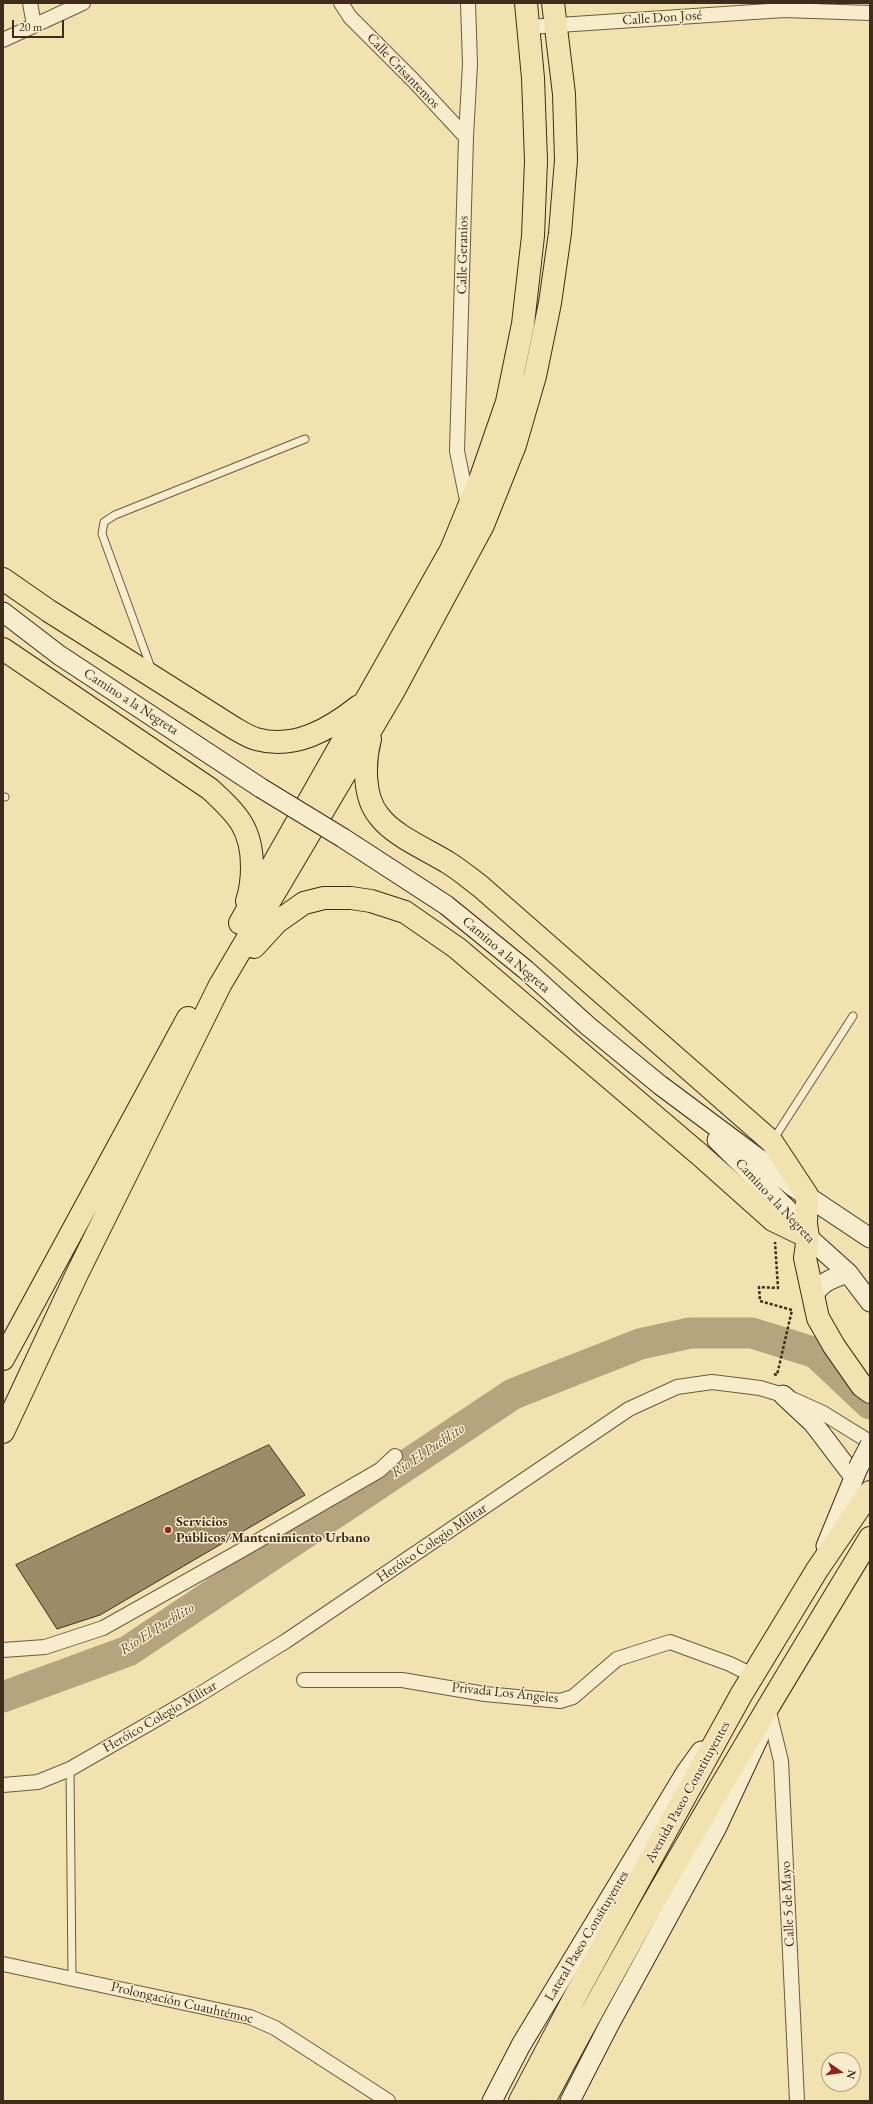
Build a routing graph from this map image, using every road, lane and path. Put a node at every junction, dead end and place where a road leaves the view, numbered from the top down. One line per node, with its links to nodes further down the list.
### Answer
1 (30, 3): 9 (street)
2 (83, 3): 9 (street)
3 (341, 3): 13 (street, Calle Crisantemos)
4 (468, 3): 13 (street, Calle Geranios)
5 (526, 3): 11 (highway)
6 (553, 3): 10 (highway)
7 (788, 6): 8 (street, Calle Don José); 10 (street, Calle Don José)
8 (870, 13)
9 (34, 24): 12 (street)
10 (556, 24): 11 (street, Calle Don José); 21 (highway)
11 (530, 27): 15 (highway)
12 (3, 40)
13 (466, 137): 15 (street, Calle Geranios)
14 (305, 439): 19 (lane)
15 (468, 507): 20 (highway)
16 (3, 579): 19 (highway)
17 (3, 612): 25 (street, Camino a la Negreta, bridge)
18 (3, 649): 22 (highway)
19 (154, 676): 20 (highway)
20 (367, 700): 22 (highway)
21 (373, 728): 23 (highway); 26 (highway)
22 (238, 926): 35 (highway)
23 (220, 985): 28 (highway); 32 (highway)
24 (854, 1016): 26 (lane)
25 (660, 1085): 27 (street, Camino a la Negreta); 29 (street, Camino a la Negreta)
26 (772, 1142): 27 (highway)
27 (807, 1195): 29 (highway); 30 (street, Camino a la Negreta)
28 (773, 1220): 29 (highway); 36 (path)
29 (808, 1237): 31 (street, Camino a la Negreta); 33 (highway)
30 (870, 1238)
31 (848, 1273): 33 (street); 34 (street, Camino a la Negreta)
32 (77, 1274): 39 (highway); 40 (highway)
33 (813, 1297): 37 (highway)
34 (870, 1302)
35 (4, 1356)
36 (770, 1373)
37 (870, 1392)
38 (783, 1395): 41 (street, Heróico Colegio Militar); 44 (street); 53 (street, Heróico Colegio Militar)
39 (3, 1414)
40 (3, 1432)
41 (870, 1442)
42 (870, 1445): 44 (street, bridge)
43 (395, 1456): 48 (street)
44 (856, 1472): 47 (street)
45 (870, 1492): 47 (highway, Avenida Paseo Constituyentes)
46 (868, 1543): 52 (highway, Avenida Paseo Constituyentes)
47 (817, 1570): 49 (highway, Avenida Paseo Constituyentes)
48 (3, 1650)
49 (754, 1676): 50 (street, Privada Los Ángeles); 51 (highway, Avenida Paseo Constituyentes)
50 (304, 1680)
51 (741, 1695): 58 (street, Lateral Paseo Consituyentes); 59 (highway, Avenida Paseo Constituyentes)
52 (768, 1708): 60 (highway, Avenida Paseo Constituyentes); 61 (street); 62 (street, Calle 5 de Mayo)
53 (70, 1769): 54 (street, Heróico Colegio Militar); 56 (lane)
54 (3, 1785)
55 (3, 1964): 56 (street, Prolongación Cuauhtémoc)
56 (72, 1978): 57 (street, Prolongación Cuauhtémoc)
57 (388, 2101)
58 (492, 2101)
59 (520, 2101)
60 (544, 2101)
61 (570, 2101)
62 (797, 2101)

